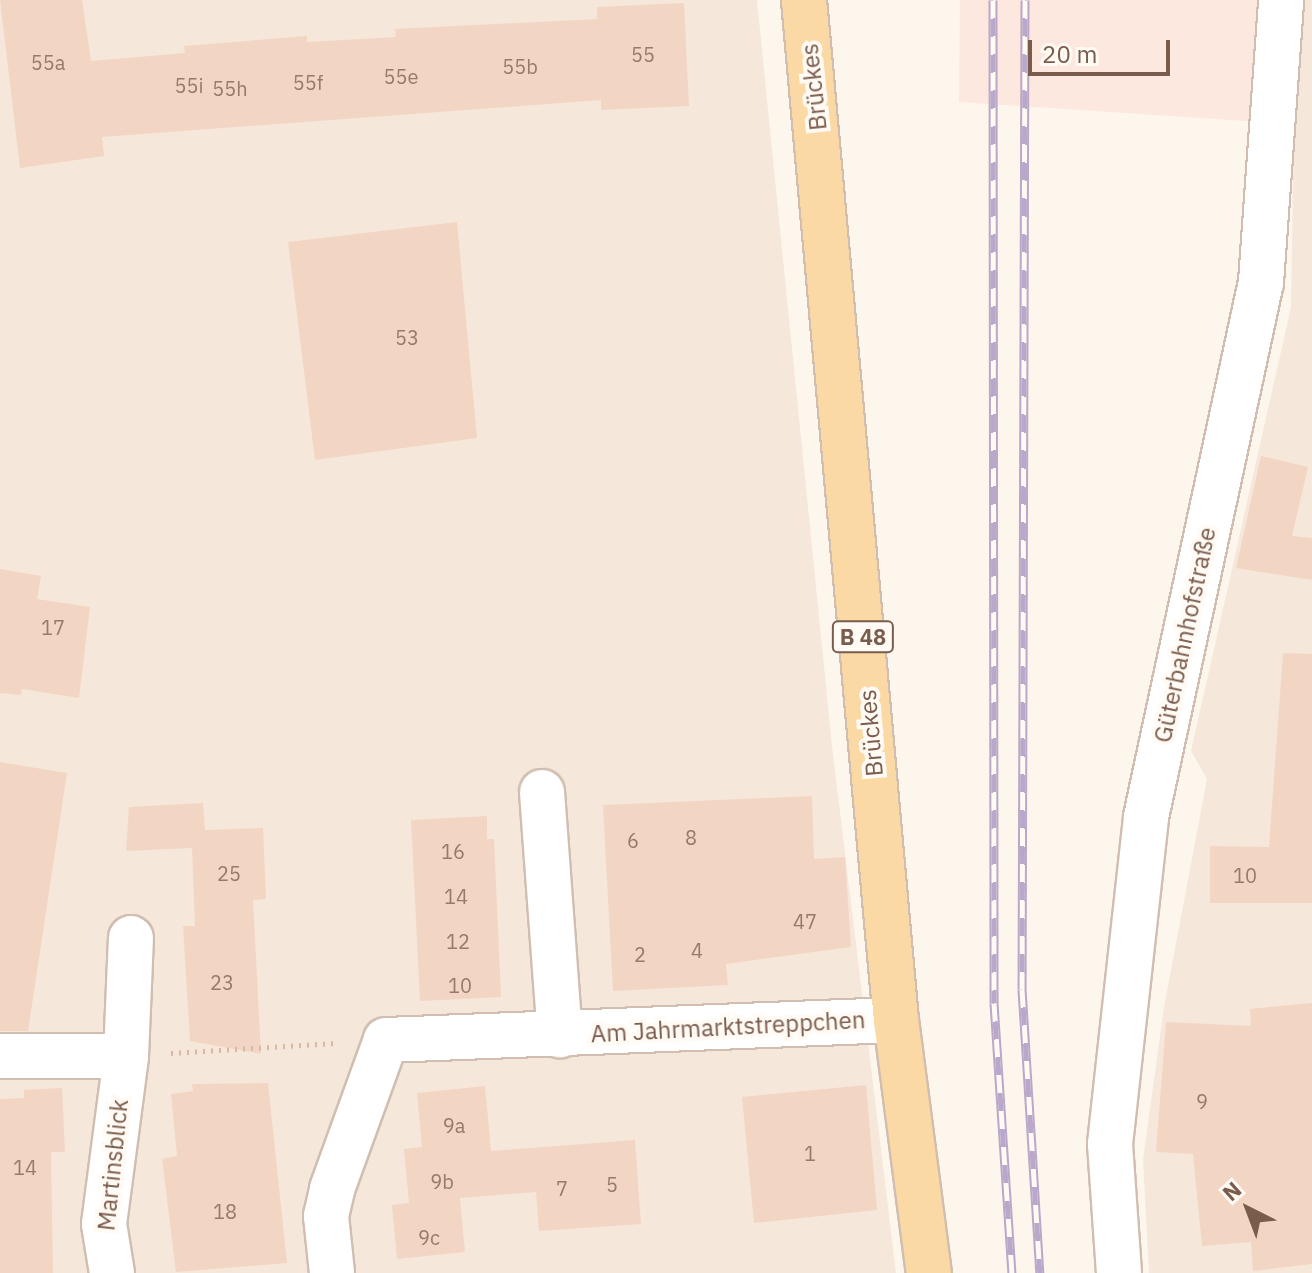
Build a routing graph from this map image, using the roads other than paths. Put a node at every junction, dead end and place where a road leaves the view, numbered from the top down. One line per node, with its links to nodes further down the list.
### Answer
1 (804, 0): 5 (main road, Brückes / B 48)
2 (1281, 0): 12 (street, Güterbahnhofstraße)
3 (542, 792): 6 (street, Am Jahrmarktstreppchen)
4 (131, 938): 8 (street, Martinsblick)
5 (896, 1020): 6 (street, Am Jahrmarktstreppchen); 11 (main road, Brückes / B 48)
6 (560, 1035): 10 (street, Am Jahrmarktstreppchen)
7 (0, 1056): 8 (street)
8 (126, 1056): 9 (street, Martinsblick)
9 (112, 1273)
10 (332, 1273)
11 (929, 1273)
12 (1119, 1273)

